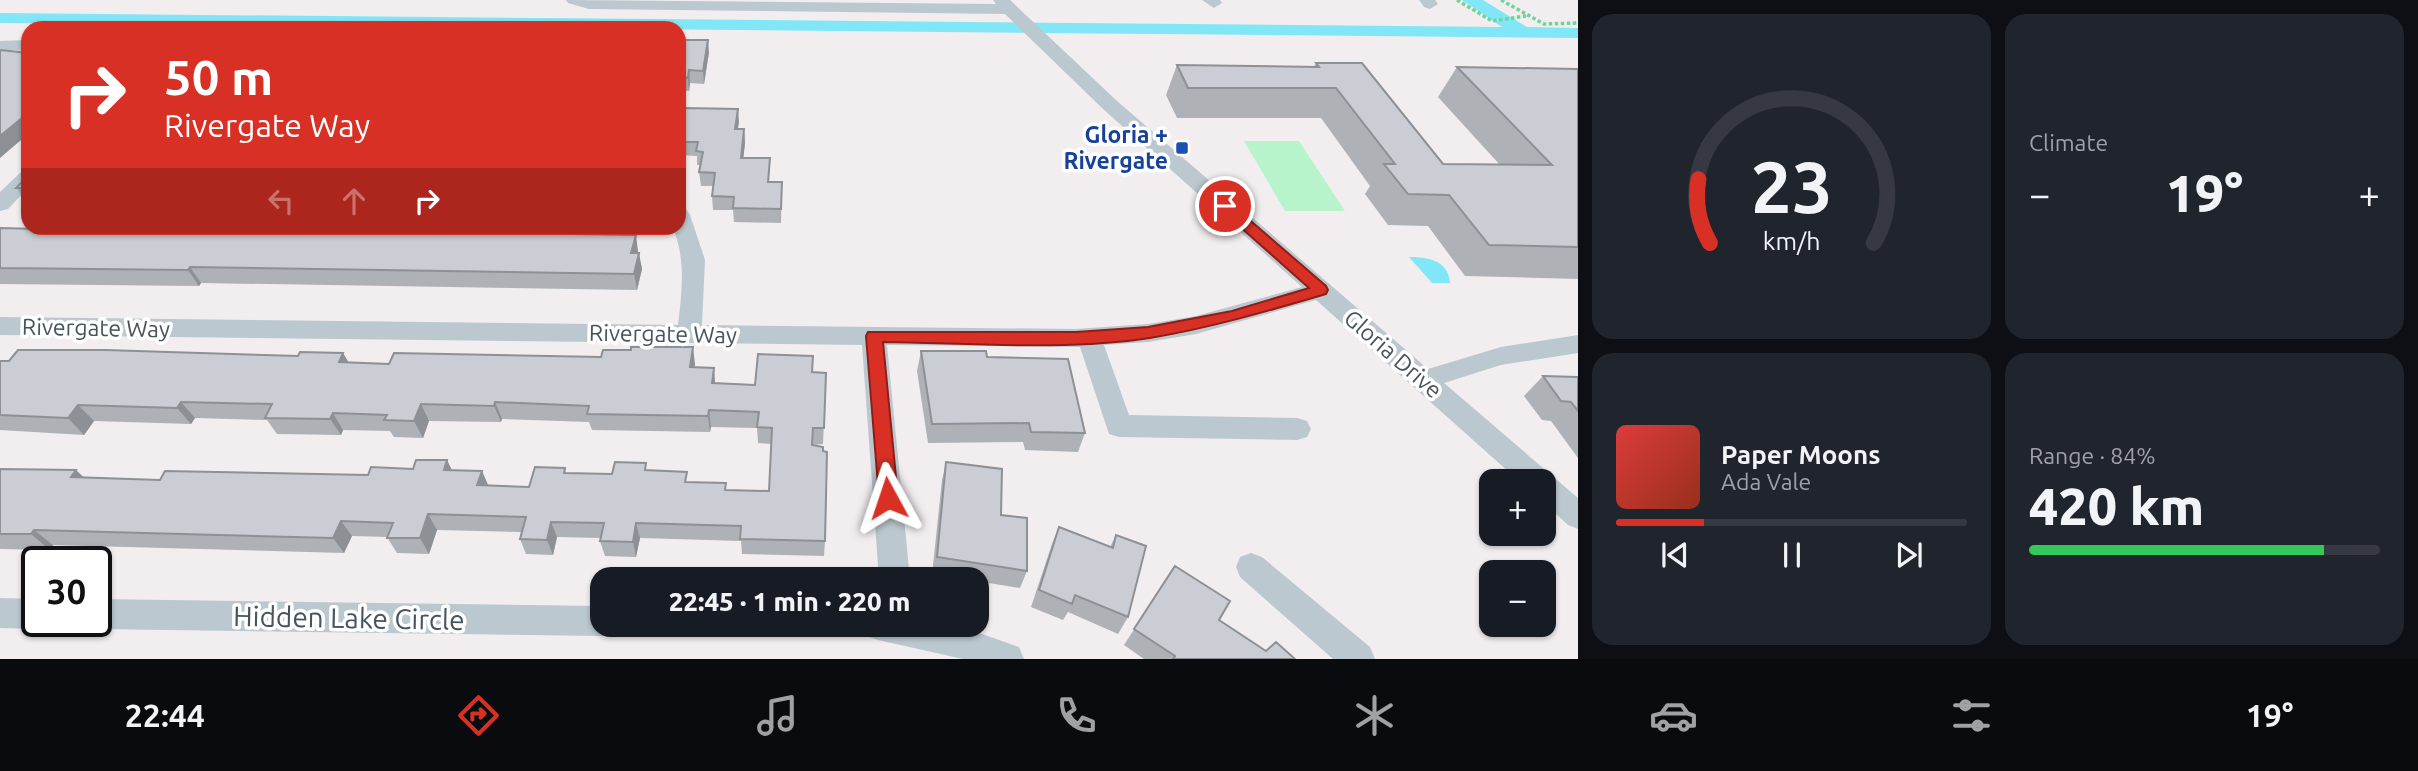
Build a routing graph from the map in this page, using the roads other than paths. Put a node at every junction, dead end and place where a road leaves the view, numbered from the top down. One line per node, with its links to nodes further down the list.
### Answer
1 (574, 0): 2 (street)
2 (770, 3): 3 (street)
3 (1009, 10): 9 (street, Gloria Drive)
4 (21, 45): 5 (street)
5 (0, 46)
6 (21, 183): 7 (street)
7 (0, 204)
8 (686, 230): 11 (street)
9 (1321, 290): 13 (street, Rivergate Way); 15 (street, Gloria Drive)
10 (0, 326): 11 (street, Rivergate Way)
11 (689, 334): 12 (street, Rivergate Way)
12 (874, 336): 13 (street, Rivergate Way); 20 (street)
13 (1089, 337): 16 (street)
14 (1578, 344): 15 (street)
15 (1423, 380): 17 (street, Gloria Drive)
16 (1297, 429)
17 (1524, 469)
18 (1556, 497): 19 (street)
19 (1578, 516)
20 (894, 567)
21 (1251, 568): 28 (street)
22 (0, 613): 23 (street)
23 (21, 614)
24 (112, 614): 25 (street, Hidden Lake Circle)
25 (590, 621)
26 (942, 637): 27 (street)
27 (1007, 659)
28 (1359, 659)

